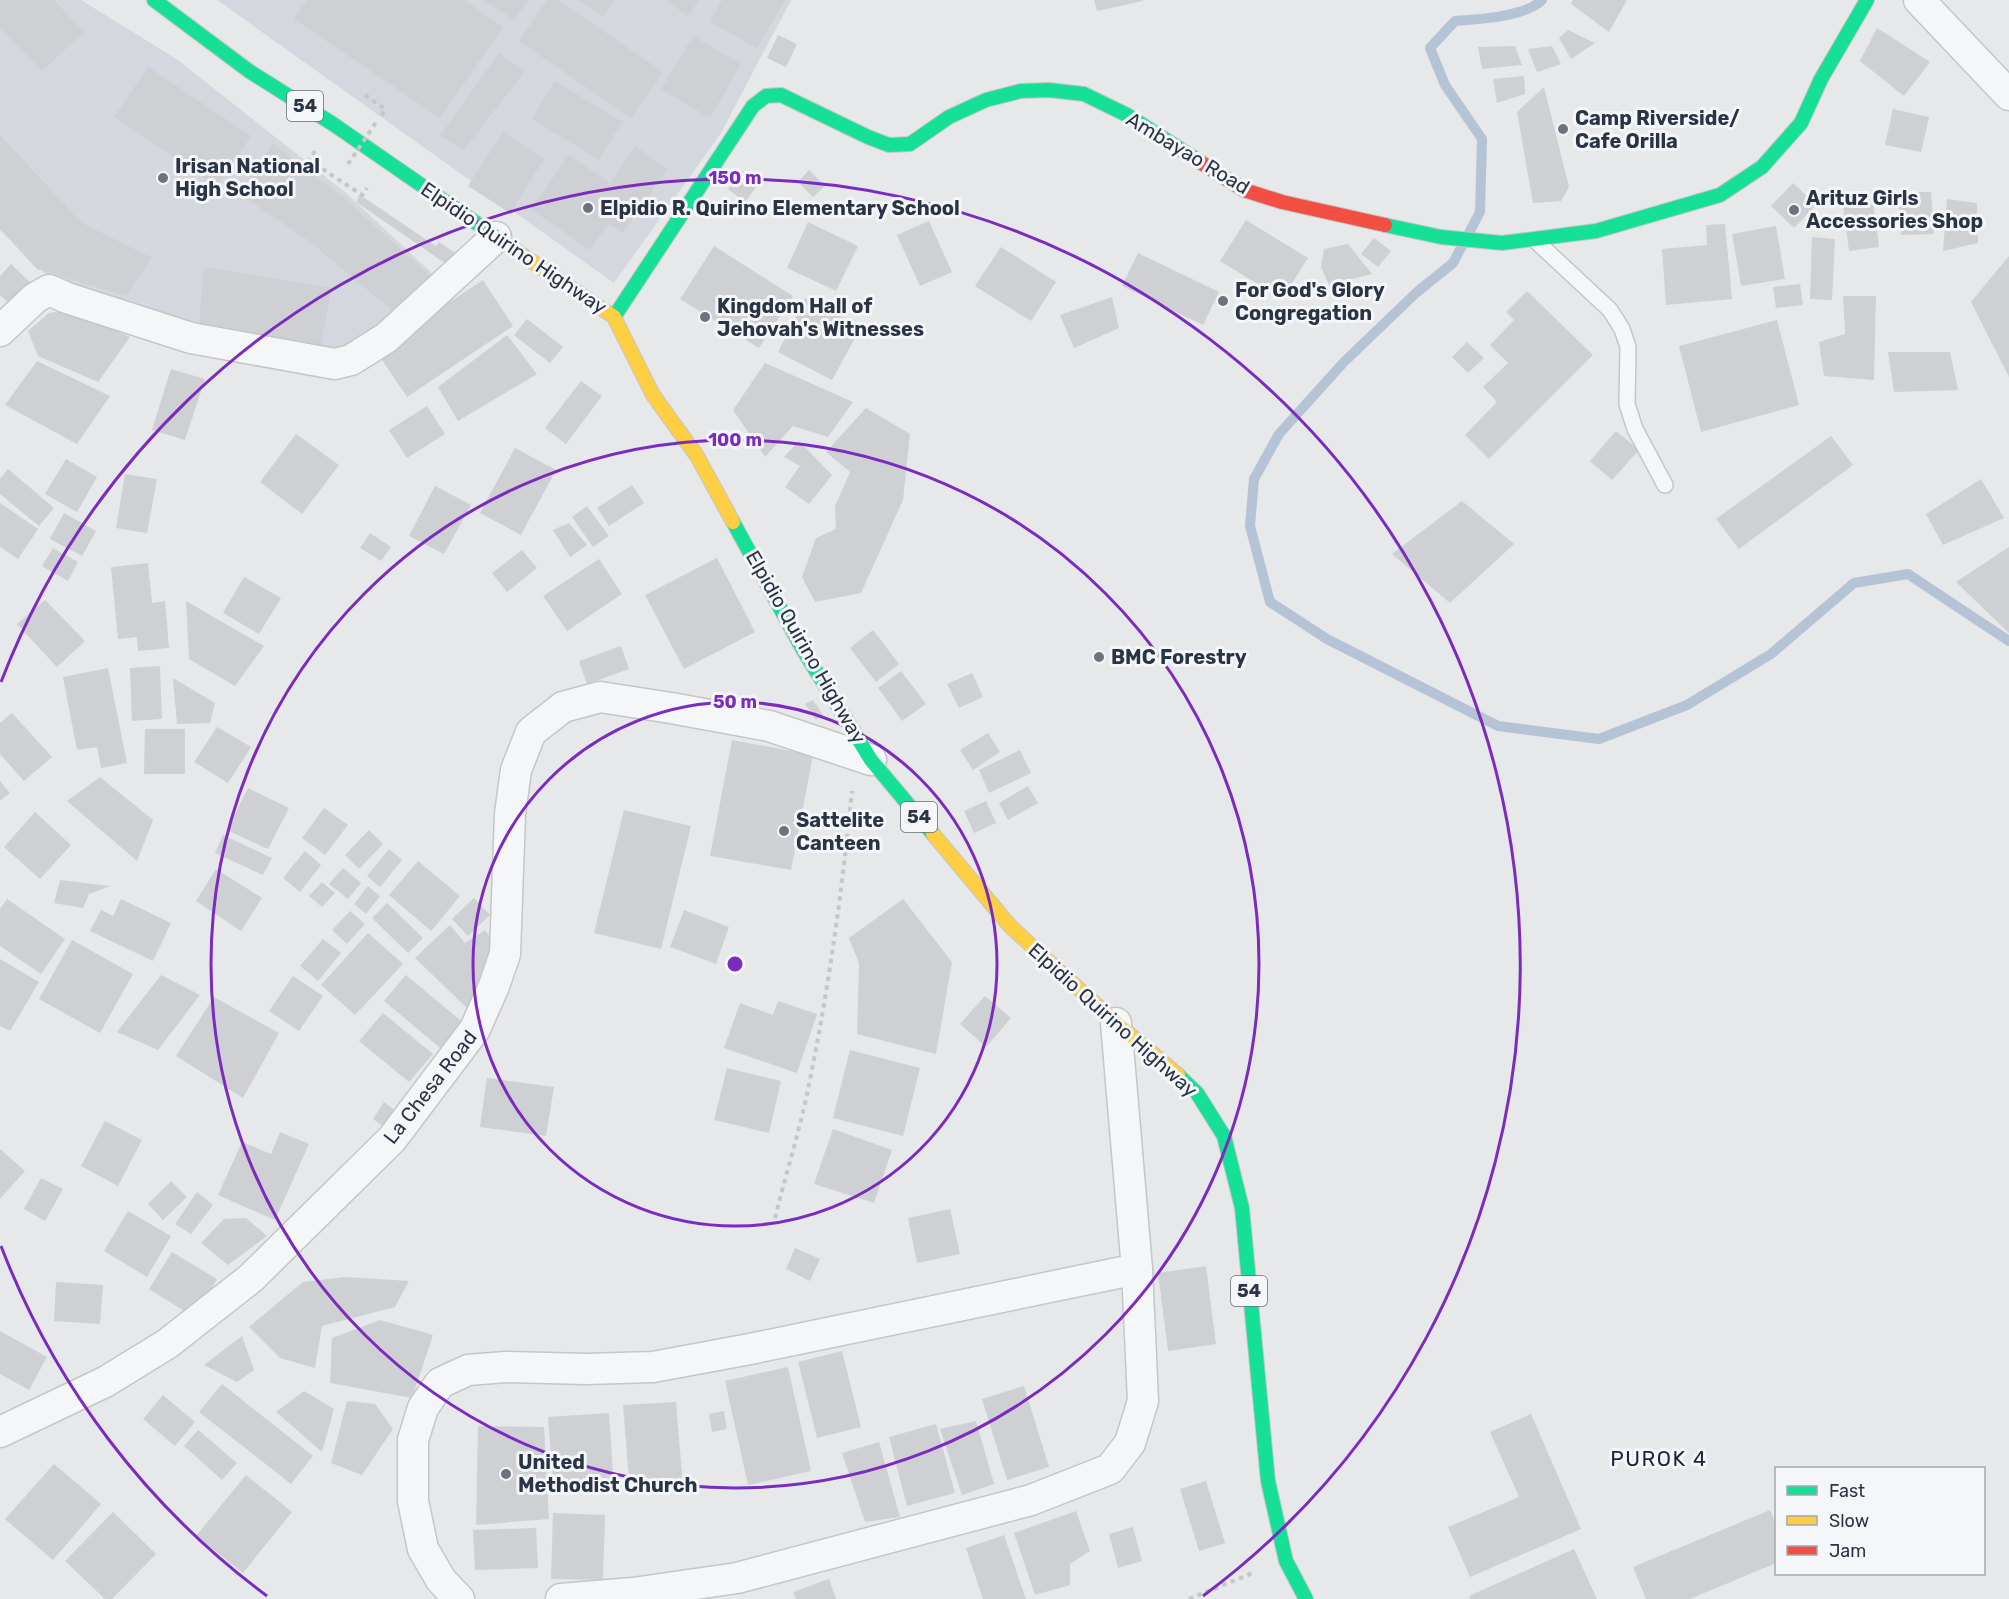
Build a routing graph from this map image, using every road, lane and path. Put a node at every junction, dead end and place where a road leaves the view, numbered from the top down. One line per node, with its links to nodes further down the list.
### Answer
1 (154, 0): 11 (main road, Elpidio Quirino Highway / 54)
2 (1866, 0): 12 (main road, Ambayao Road)
3 (1919, 0): 5 (street)
4 (365, 95): 6 (path)
5 (2009, 95)
6 (385, 109)
7 (377, 121): 9 (path, bridge)
8 (309, 160): 10 (path)
9 (348, 164)
10 (362, 195)
11 (496, 237): 13 (main road, Elpidio Quirino Highway / 54); 14 (street)
12 (1535, 240): 13 (main road, Ambayao Road); 15 (lane)
13 (614, 317): 16 (main road, Elpidio Quirino Highway / 54)
14 (0, 331)
15 (1665, 485)
16 (864, 757): 17 (main road, Elpidio Quirino Highway / 54); 18 (path); 20 (street, La Chesa Road)
17 (1116, 1023): 19 (street); 21 (main road, Elpidio Quirino Highway / 54)
18 (775, 1218)
19 (1137, 1269): 22 (street); 23 (street)
20 (0, 1432)
21 (1286, 1561): 24 (path); 25 (main road, Elpidio Quirino Highway / 54)
22 (459, 1599)
23 (561, 1599)
24 (1189, 1599)
25 (1306, 1599)

